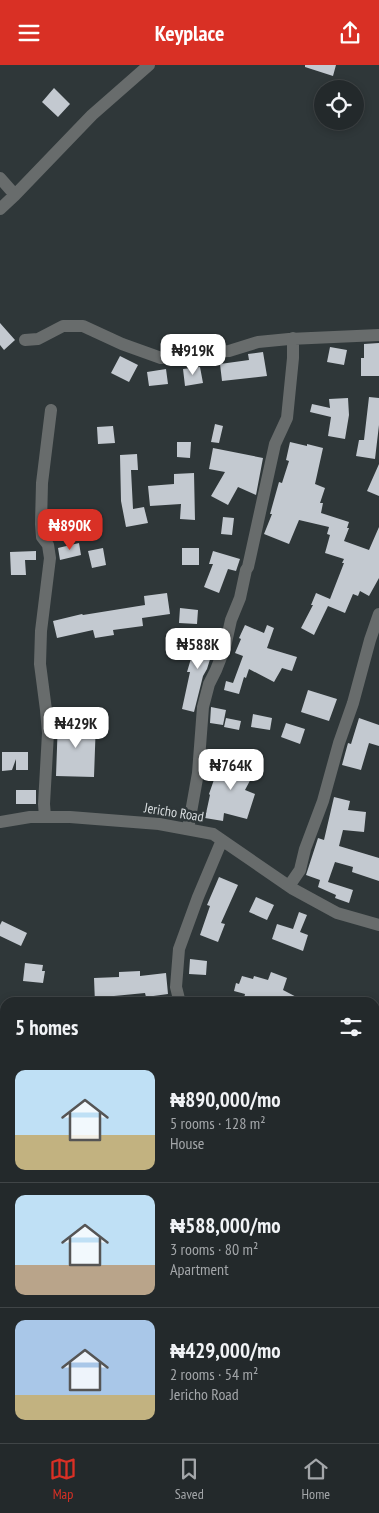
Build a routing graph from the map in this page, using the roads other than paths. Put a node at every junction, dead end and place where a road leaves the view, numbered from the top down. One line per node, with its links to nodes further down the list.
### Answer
1 (149, 65): 3 (street)
2 (0, 178): 3 (street)
3 (15, 195): 4 (street)
4 (0, 209)
5 (379, 335): 6 (street)
6 (293, 338): 7 (street); 12 (street)
7 (25, 340)
8 (51, 411): 10 (street)
9 (379, 614): 14 (street)
10 (45, 817): 11 (street, Jericho Road); 12 (street, Jericho Road)
11 (0, 822)
12 (188, 829): 13 (street, Jericho Road)
13 (222, 840): 14 (street, Jericho Road); 16 (street)
14 (289, 886): 15 (street, Jericho Road)
15 (379, 925)
16 (178, 997)

